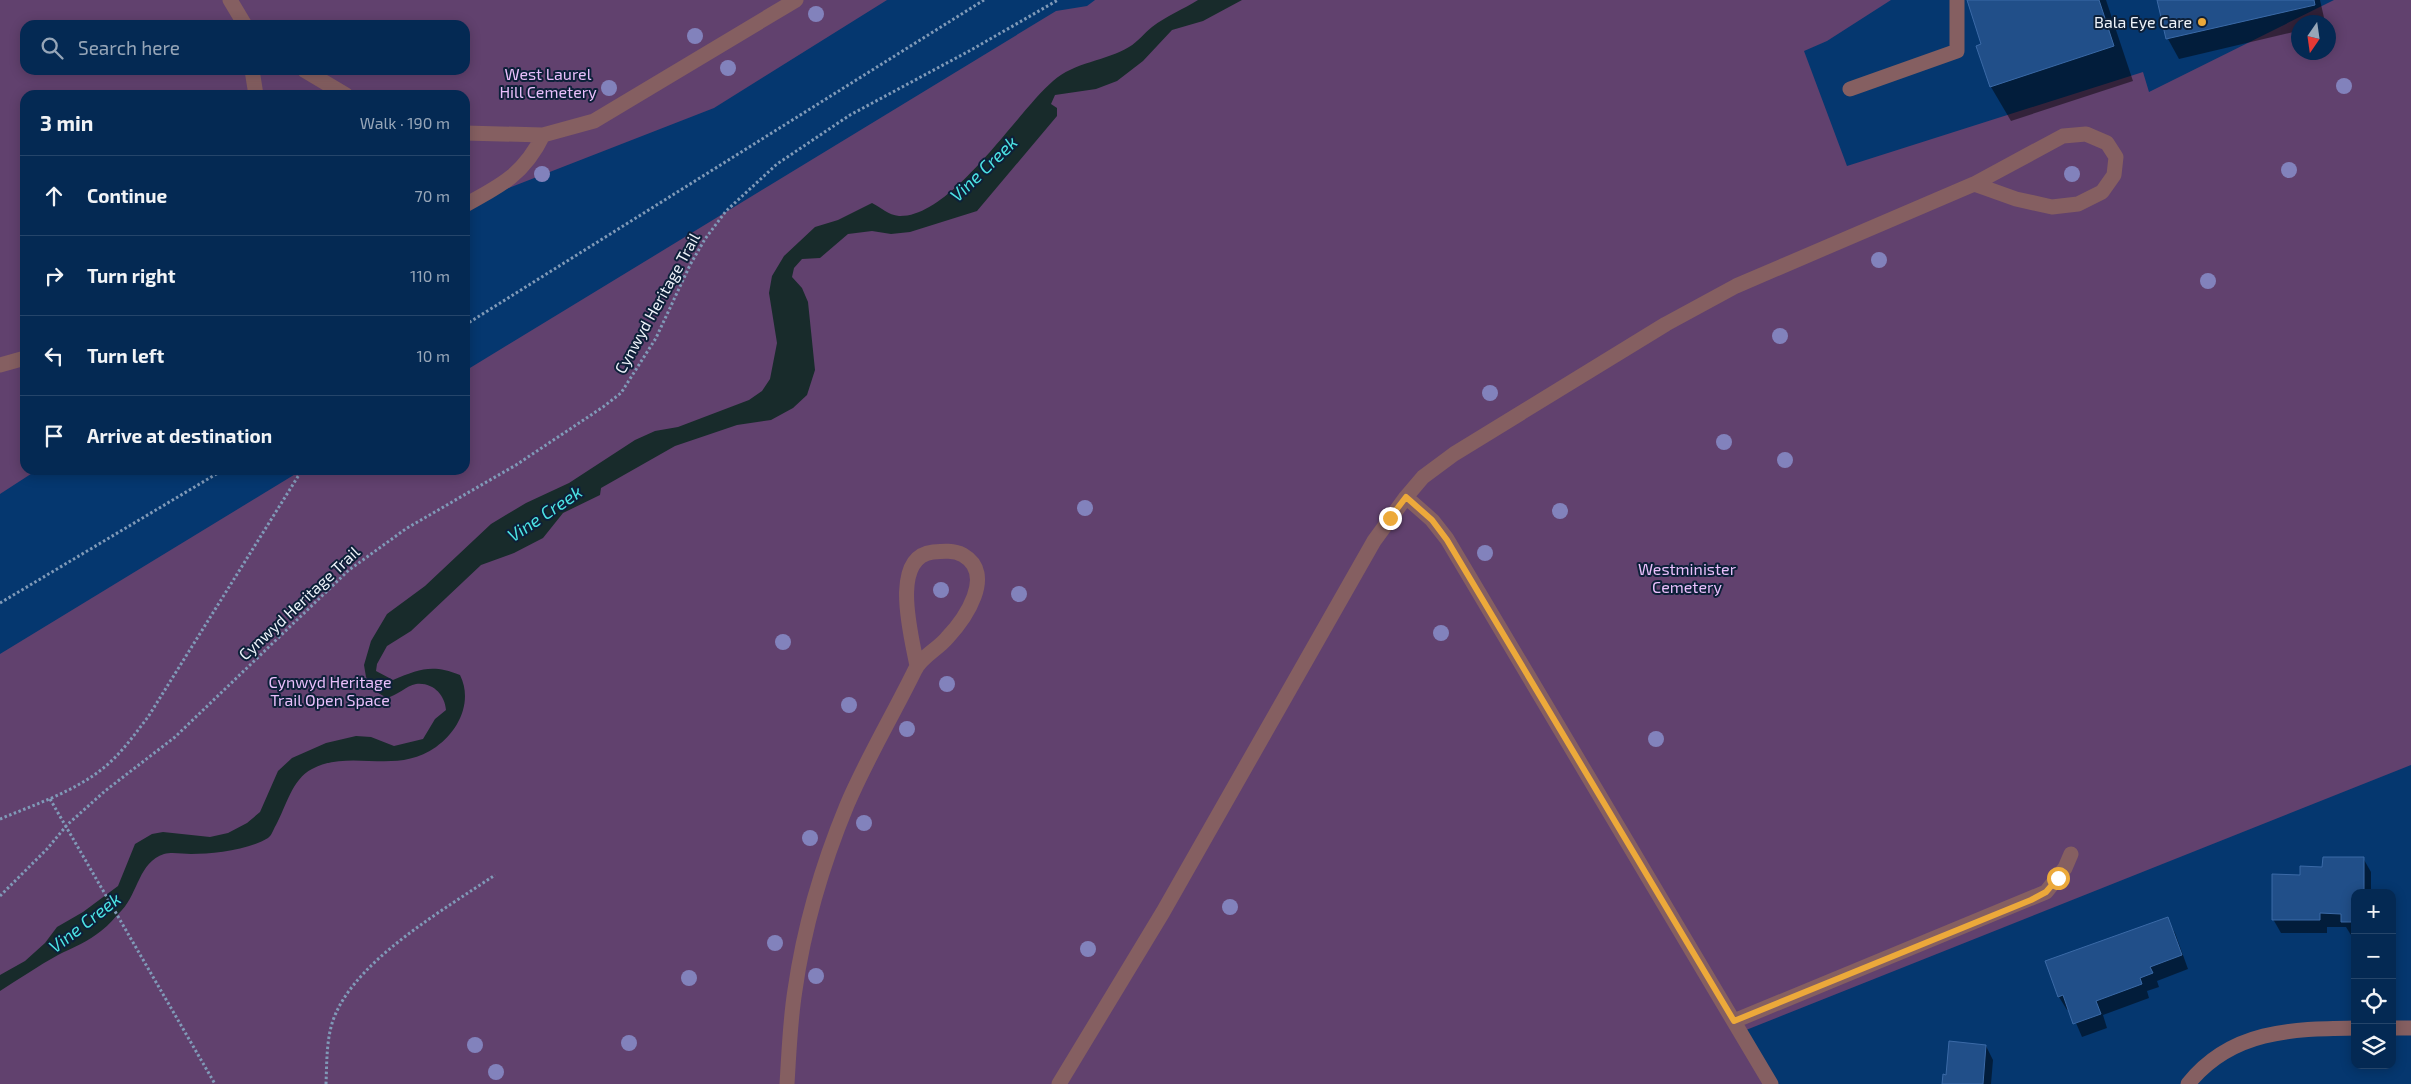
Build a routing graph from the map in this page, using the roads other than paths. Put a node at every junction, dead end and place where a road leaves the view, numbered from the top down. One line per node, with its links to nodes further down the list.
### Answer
1 (230, 0): 4 (street)
2 (796, 0): 11 (street)
3 (1957, 0): 7 (street)
4 (242, 20)
5 (253, 75): 8 (street)
6 (312, 75): 9 (street)
7 (1850, 89)
8 (255, 90)
9 (338, 90)
10 (470, 133): 11 (street)
11 (543, 135): 13 (street)
12 (1974, 184): 12 (street); 16 (street)
13 (470, 202)
14 (20, 359): 15 (street)
15 (0, 365)
16 (1406, 497): 19 (street); 24 (street)
17 (917, 666): 17 (street); 23 (street)
18 (2072, 854): 19 (street)
19 (1734, 1021): 25 (street)
20 (2351, 1028): 26 (street)
21 (2396, 1028): 22 (street)
22 (2411, 1028)
23 (787, 1084)
24 (1059, 1084)
25 (1771, 1084)
26 (2188, 1084)

